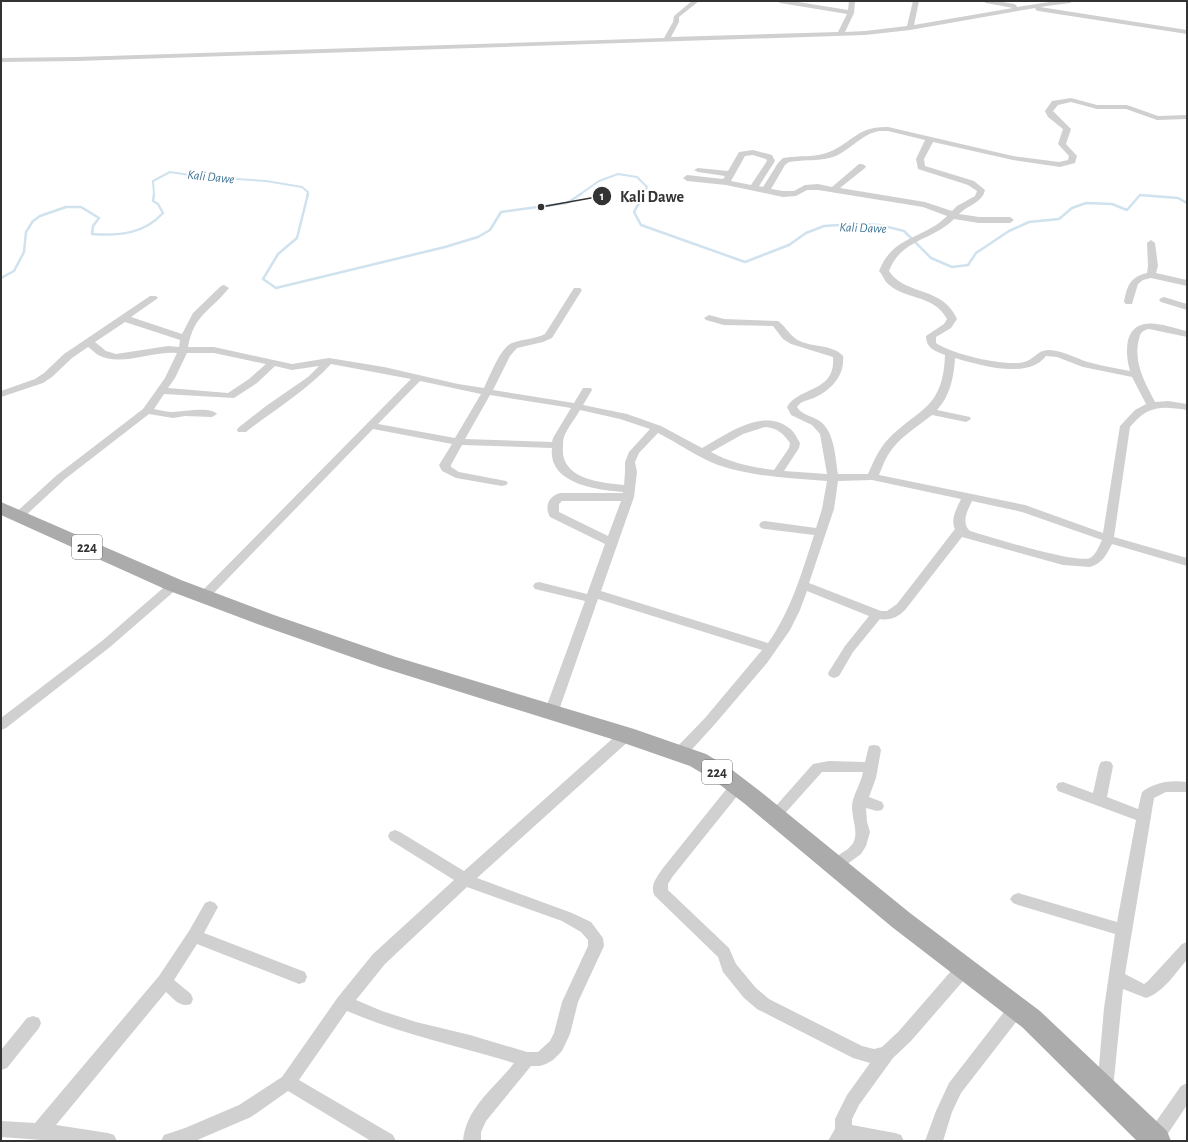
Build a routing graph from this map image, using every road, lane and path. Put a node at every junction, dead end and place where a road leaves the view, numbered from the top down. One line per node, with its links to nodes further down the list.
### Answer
1 (696, 1): 12 (street)
2 (780, 1): 8 (street)
3 (852, 1): 8 (street)
4 (916, 1): 9 (street)
5 (986, 1): 7 (street)
6 (1070, 1): 7 (street)
7 (1024, 7): 9 (street); 10 (street)
8 (850, 13): 11 (street)
9 (910, 28): 11 (street)
10 (1187, 32)
11 (840, 34): 12 (street)
12 (666, 40): 13 (street)
13 (1, 60)
14 (1187, 117): 15 (street)
15 (930, 139): 22 (street); 24 (street)
16 (862, 166): 23 (street)
17 (698, 170): 18 (street)
18 (731, 174): 20 (street); 21 (street)
19 (687, 178): 20 (street)
20 (726, 182): 21 (street)
21 (754, 187): 22 (street)
22 (766, 190): 23 (street)
23 (833, 190): 24 (street)
24 (953, 215): 25 (street); 41 (street)
25 (1010, 220)
26 (1150, 242): 27 (street)
27 (1150, 275): 28 (street); 33 (street)
28 (1187, 283)
29 (224, 288): 38 (street)
30 (577, 290): 48 (street)
31 (153, 298): 35 (street)
32 (1164, 300): 34 (street)
33 (1129, 302)
34 (1187, 307)
35 (124, 318): 38 (street); 39 (street)
36 (709, 318): 65 (street)
37 (1187, 334): 44 (street)
38 (184, 338): 40 (street)
39 (89, 342): 40 (street); 49 (street)
40 (183, 350): 43 (street); 47 (street)
41 (950, 354): 44 (street); 54 (street)
42 (329, 361): 43 (street); 45 (street); 59 (street)
43 (273, 363): 47 (street)
44 (1136, 375): 50 (street)
45 (417, 379): 48 (street); 57 (street)
46 (587, 390): 51 (street)
47 (163, 391): 53 (street)
48 (487, 392): 51 (street); 60 (street)
49 (1, 394)
50 (1152, 404): 52 (street); 74 (street)
51 (576, 406): 58 (street); 61 (street)
52 (1187, 407)
53 (147, 411): 55 (street); 70 (street)
54 (929, 411): 56 (street); 64 (street)
55 (212, 414)
56 (966, 419)
57 (372, 426): 60 (street); 80 (street)
58 (656, 428): 62 (street); 67 (street)
59 (242, 430)
60 (458, 442): 61 (street); 66 (street)
61 (556, 445): 67 (street)
62 (703, 452): 63 (street); 63 (street)
63 (777, 474): 65 (street)
64 (872, 477): 65 (street); 68 (street)
65 (833, 478): 73 (street)
66 (502, 483)
67 (629, 493): 75 (street); 75 (street)
68 (968, 497): 72 (street); 74 (street)
69 (1, 508): 70 (main road, 224)
70 (19, 515): 77 (main road, 224)
71 (765, 525): 73 (street)
72 (961, 530): 74 (street); 82 (street)
73 (821, 532): 78 (street)
74 (1108, 539): 76 (street)
75 (611, 542): 81 (street)
76 (1187, 562)
77 (174, 585): 80 (main road, 224); 86 (street)
78 (803, 585): 82 (street); 83 (street)
79 (539, 586): 81 (street)
80 (204, 596): 85 (main road, 224)
81 (592, 596): 83 (street); 85 (street)
82 (877, 614): 84 (street)
83 (770, 648): 89 (street)
84 (834, 672)
85 (552, 713): 87 (main road, 224)
86 (1, 725)
87 (626, 735): 89 (main road, 224); 102 (street)
88 (874, 750): 91 (street)
89 (680, 753): 92 (main road, 224)
90 (1106, 766): 96 (street)
91 (871, 767): 95 (street); 98 (street)
92 (737, 786): 98 (main road, 224); 116 (street)
93 (1063, 787): 96 (street)
94 (1187, 787): 99 (street)
95 (860, 800): 97 (street); 101 (street)
96 (1100, 800): 99 (street)
97 (877, 806)
98 (774, 816): 101 (main road, 224)
99 (1144, 817): 105 (street)
100 (395, 836): 102 (street)
101 (834, 866): 108 (main road, 224)
102 (466, 880): 113 (street); 117 (street)
103 (1018, 899): 105 (street)
104 (210, 907): 106 (street)
105 (1124, 930): 110 (street)
106 (194, 936): 109 (street); 111 (street)
107 (1187, 949): 110 (street)
108 (964, 968): 114 (main road, 224); 116 (street)
109 (298, 976)
110 (1117, 978): 120 (street)
111 (165, 981): 112 (street); 123 (street)
112 (185, 999)
113 (344, 1002): 117 (street); 119 (street)
114 (1017, 1008): 120 (main road, 224); 131 (street)
115 (33, 1023): 118 (street)
116 (887, 1053): 124 (street)
117 (527, 1059): 129 (street)
118 (1, 1063)
119 (288, 1082): 127 (street); 128 (street)
120 (1105, 1089): 125 (main road, 224)
121 (1187, 1091): 125 (street)
122 (1, 1129): 123 (street)
123 (39, 1132): 126 (street)
124 (840, 1136): 130 (street)
125 (1155, 1140)
126 (108, 1141)
127 (170, 1141)
128 (387, 1141)
129 (472, 1141)
130 (895, 1141)
131 (934, 1141)

